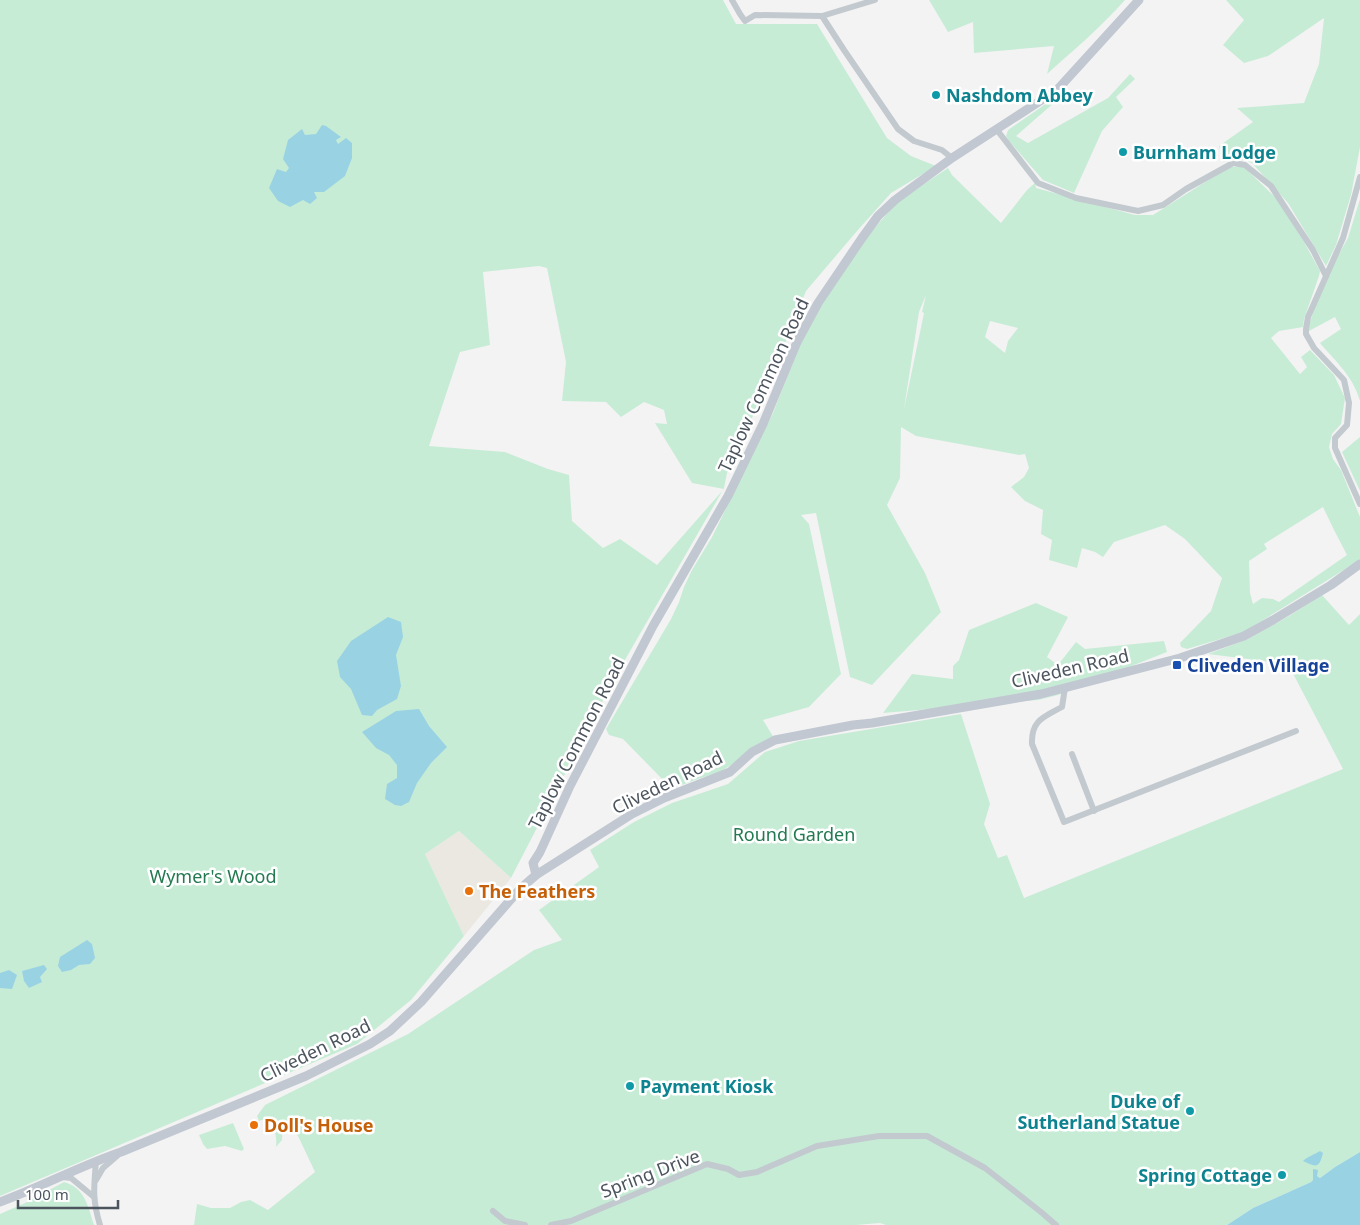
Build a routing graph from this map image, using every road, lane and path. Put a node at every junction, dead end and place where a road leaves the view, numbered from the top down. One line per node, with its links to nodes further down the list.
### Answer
1 (732, 0): 4 (street)
2 (875, 0): 4 (street)
3 (1139, 0): 5 (street, Taplow Common Road)
4 (822, 16): 6 (street)
5 (997, 130): 6 (street, Taplow Common Road); 8 (street)
6 (952, 158): 15 (street, Taplow Common Road)
7 (1360, 177): 8 (street)
8 (1326, 276): 9 (street)
9 (1360, 504)
10 (1360, 564): 11 (street, Cliveden Road)
11 (1065, 688): 14 (street); 15 (street, Cliveden Road)
12 (1296, 731): 14 (street)
13 (1072, 754): 14 (street)
14 (1094, 811)
15 (536, 875): 16 (street, Cliveden Road)
16 (121, 1152): 17 (street, Cliveden Road); 19 (street)
17 (96, 1160): 18 (street, Cliveden Road); 19 (street)
18 (61, 1177): 20 (street); 21 (street, Cliveden Road)
19 (94, 1183): 20 (street)
20 (94, 1197): 23 (street)
21 (0, 1202)
22 (493, 1211): 24 (street)
23 (100, 1225)
24 (525, 1225)
25 (551, 1225): 26 (street, Spring Drive)
26 (1056, 1225)

